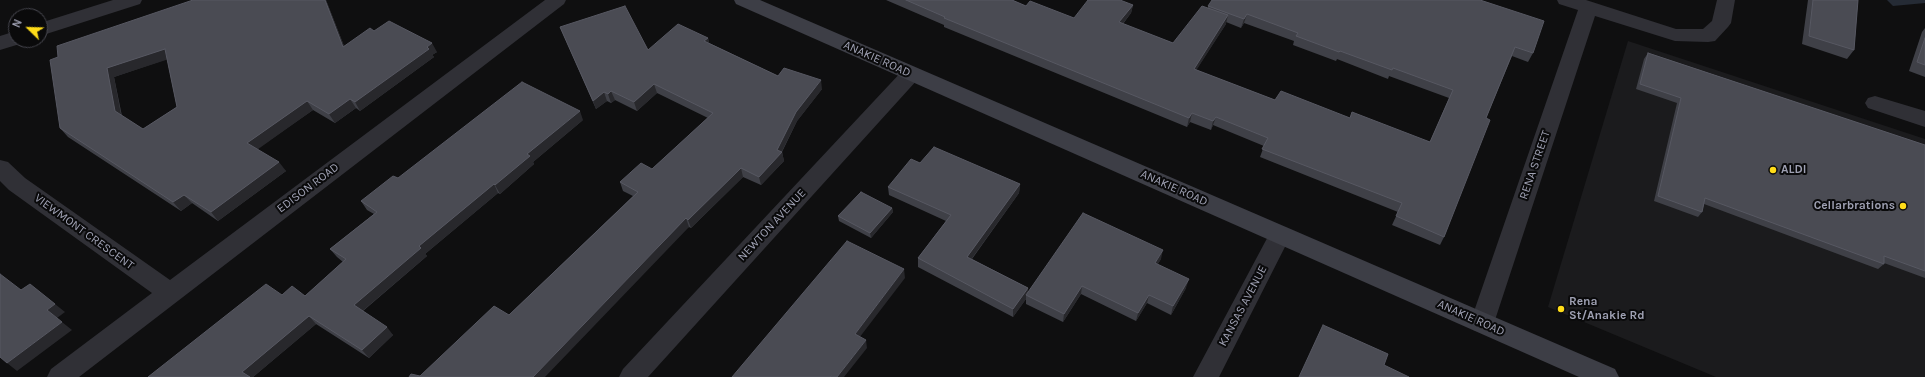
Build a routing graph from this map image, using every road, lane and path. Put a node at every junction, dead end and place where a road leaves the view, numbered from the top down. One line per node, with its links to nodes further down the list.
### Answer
1 (133, 0): 7 (street)
2 (557, 0): 13 (street, EDISON ROAD)
3 (743, 0): 8 (main road, ANAKIE ROAD)
4 (1566, 0): 6 (street)
5 (1726, 0): 6 (street)
6 (1589, 7): 14 (street, RENA STREET)
7 (48, 27)
8 (911, 74): 12 (main road, ANAKIE ROAD); 16 (street, NEWTON AVENUE)
9 (1875, 103): 10 (street)
10 (1925, 119)
11 (0, 168): 13 (street, VIEWMONT CRESCENT)
12 (1280, 235): 14 (main road, ANAKIE ROAD); 17 (street, KANSAS AVENUE)
13 (170, 293): 15 (street, EDISON ROAD)
14 (1482, 323): 18 (main road, ANAKIE ROAD)
15 (60, 377)
16 (632, 377)
17 (1206, 377)
18 (1606, 377)

